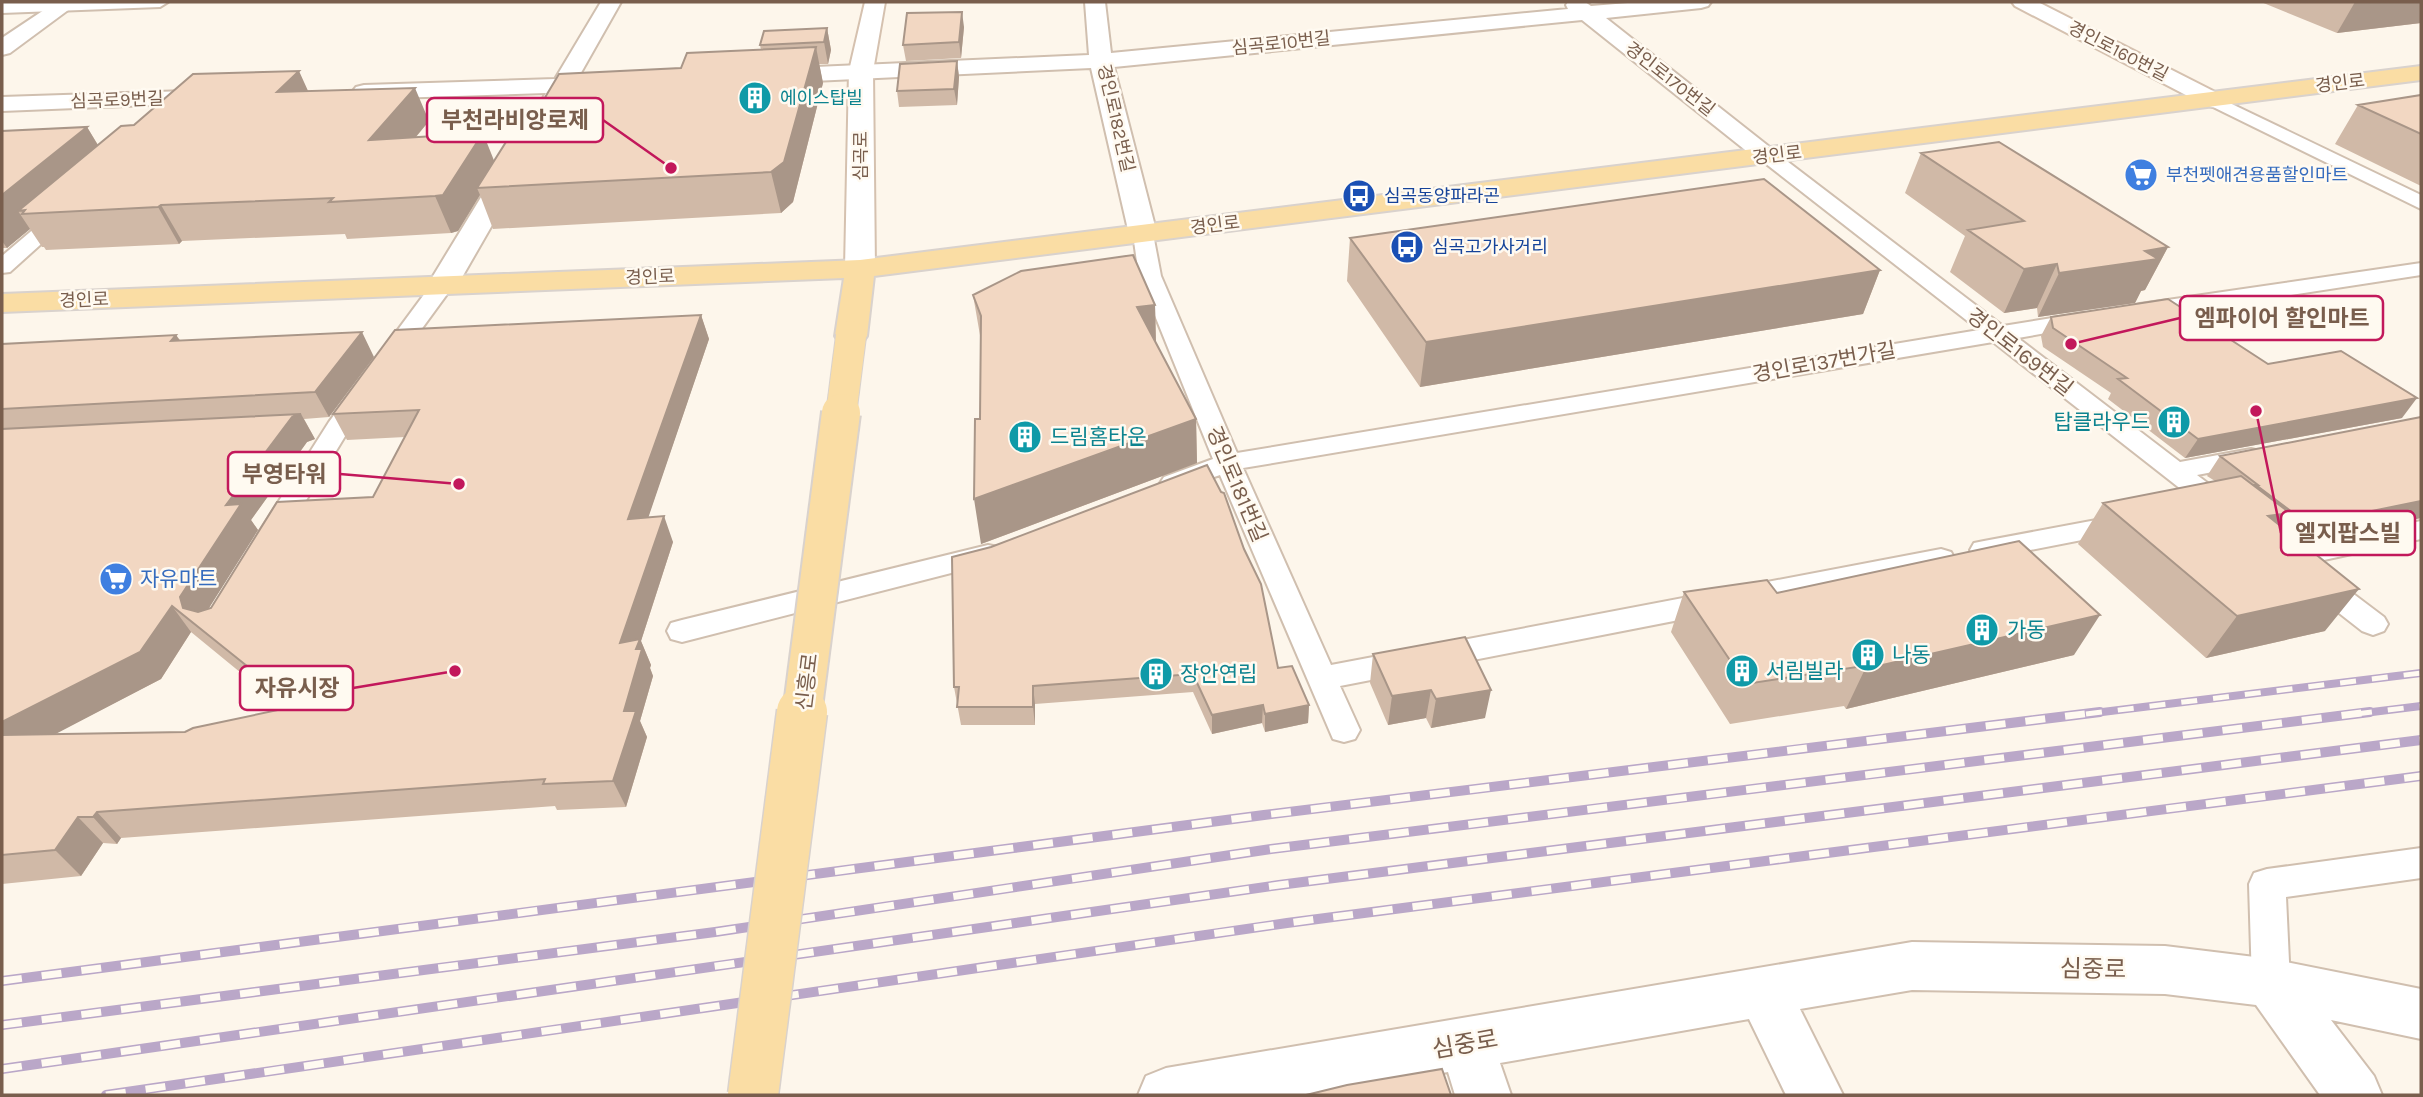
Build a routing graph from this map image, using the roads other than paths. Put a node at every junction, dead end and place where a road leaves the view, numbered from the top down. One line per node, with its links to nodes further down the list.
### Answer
1 (160, 2): 7 (lane)
2 (611, 2): 16 (street)
3 (875, 2): 12 (street, 심곡로)
4 (1095, 2): 11 (street, 경인로182번길)
5 (1700, 2): 8 (street, 심곡로10번길)
6 (2022, 2): 20 (street, 경인로160번길)
7 (67, 4): 9 (lane); 10 (street)
8 (1579, 7): 11 (street, 심곡로10번길); 25 (street, 경인로170번길)
9 (2, 8)
10 (2, 48)
11 (1101, 61): 12 (street, 심곡로10번길); 28 (street, 경인로182번길)
12 (861, 71): 14 (street); 30 (street, 심곡로)
13 (2421, 73): 20 (main road, 경인로)
14 (752, 76)
15 (630, 82): 16 (street)
16 (562, 86): 17 (street); 23 (street)
17 (338, 93)
18 (240, 96): 19 (street, 심곡로9번길)
19 (198, 97): 21 (street, 심곡로9번길); 22 (lane)
20 (2213, 100): 25 (main road, 경인로); 26 (lane)
21 (2, 104)
22 (178, 115)
23 (541, 121)
24 (526, 145): 32 (street)
25 (1768, 156): 28 (main road, 경인로); 34 (lane, 경인로169번길)
26 (2421, 203)
27 (74, 205): 29 (lane)
28 (1143, 234): 30 (main road, 경인로); 38 (lane, 경인로181번길)
29 (2, 267)
30 (860, 269): 32 (main road, 경인로); 53 (main road, 신흥로, bridge)
31 (2421, 269): 34 (lane, 경인로137번가길)
32 (442, 286): 33 (main road, 경인로); 35 (lane)
33 (2, 303)
34 (1996, 333): 38 (lane, 경인로137번가길); 39 (lane, 경인로169번길)
35 (338, 427): 36 (lane); 43 (lane)
36 (311, 428)
37 (2271, 453): 39 (lane)
38 (1228, 463): 40 (lane, 경인로137번가길); 46 (lane, 경인로181번길)
39 (2175, 471): 46 (lane, 경인로169번길)
40 (1150, 492)
41 (2421, 530): 44 (lane)
42 (1009, 546): 45 (lane)
43 (259, 555)
44 (2373, 624)
45 (682, 631)
46 (1321, 678): 47 (lane, 경인로181번길)
47 (1344, 730)
48 (2421, 863): 49 (lane)
49 (2271, 983): 50 (street, 심중로); 51 (street, 심중로); 57 (street)
50 (1764, 993): 52 (street, 심중로); 56 (street)
51 (2421, 1014)
52 (1467, 1044): 54 (street, 심중로); 55 (street)
53 (753, 1095)
54 (1166, 1095)
55 (1483, 1095)
56 (1815, 1095)
57 (2354, 1095)

